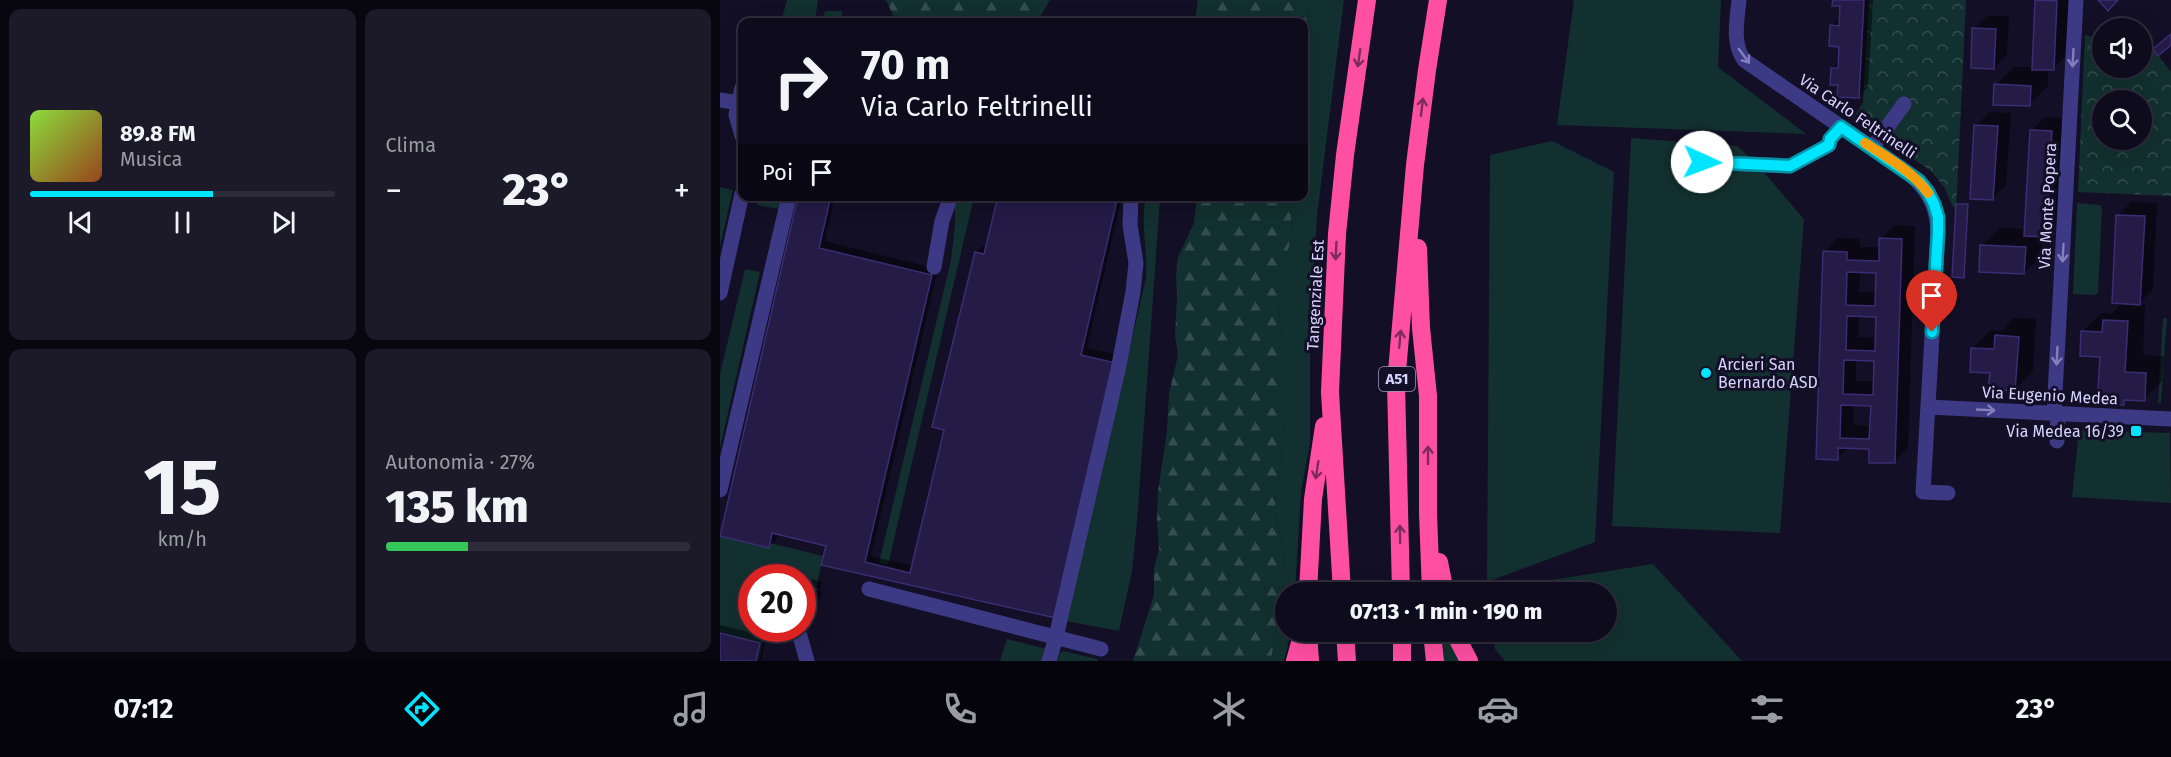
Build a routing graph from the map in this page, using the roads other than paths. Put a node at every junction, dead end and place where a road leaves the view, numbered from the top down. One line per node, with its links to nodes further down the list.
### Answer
1 (1367, 0): 20 (highway, Tangenziale Est, one-way to 20)
2 (1438, 0): 13 (highway, A51, one-way to 2)
3 (1739, 0): 10 (street, Via Carlo Feltrinelli, one-way to 10)
4 (2076, 0): 22 (street, Via Monte Popera, one-way to 22)
5 (738, 97): 6 (street)
6 (720, 100)
7 (1904, 104): 11 (street)
8 (738, 107): 9 (street)
9 (738, 122)
10 (1841, 127): 11 (street, Via Carlo Feltrinelli); 12 (street)
11 (1872, 148): 21 (street, Via Carlo Feltrinelli)
12 (1702, 162)
13 (1415, 165): 27 (highway, one-way to 13); 30 (highway, A51, one-way to 13)
14 (740, 201): 19 (street)
15 (788, 201): 25 (street)
16 (949, 201): 18 (street)
17 (1131, 201): 34 (street)
18 (934, 267)
19 (720, 293)
20 (1330, 392): 28 (highway, one-way to 28); 29 (highway, Tangenziale Est)
21 (1928, 407): 22 (street, Via Eugenio Medea, one-way to 22); 26 (street, Via Carlo Feltrinelli)
22 (2056, 413): 23 (street, Via Eugenio Medea); 24 (street, Via Monte Popera)
23 (2171, 419)
24 (2057, 441)
25 (720, 490)
26 (1948, 493)
27 (1428, 513): 31 (highway); 32 (highway)
28 (1309, 582)
29 (1341, 582)
30 (1401, 582)
31 (1431, 582)
32 (1443, 582)
33 (869, 590): 34 (street)
34 (1056, 637): 42 (street); 44 (street)
35 (802, 642): 43 (street)
36 (1300, 642): 45 (highway)
37 (1309, 642): 46 (highway)
38 (1346, 642): 47 (highway)
39 (1402, 642): 48 (highway)
40 (1433, 642): 49 (highway)
41 (1459, 642): 50 (highway)
42 (1101, 649)
43 (807, 661)
44 (1048, 661)
45 (1295, 661)
46 (1310, 661)
47 (1347, 661)
48 (1402, 661)
49 (1435, 661)
50 (1469, 661)

